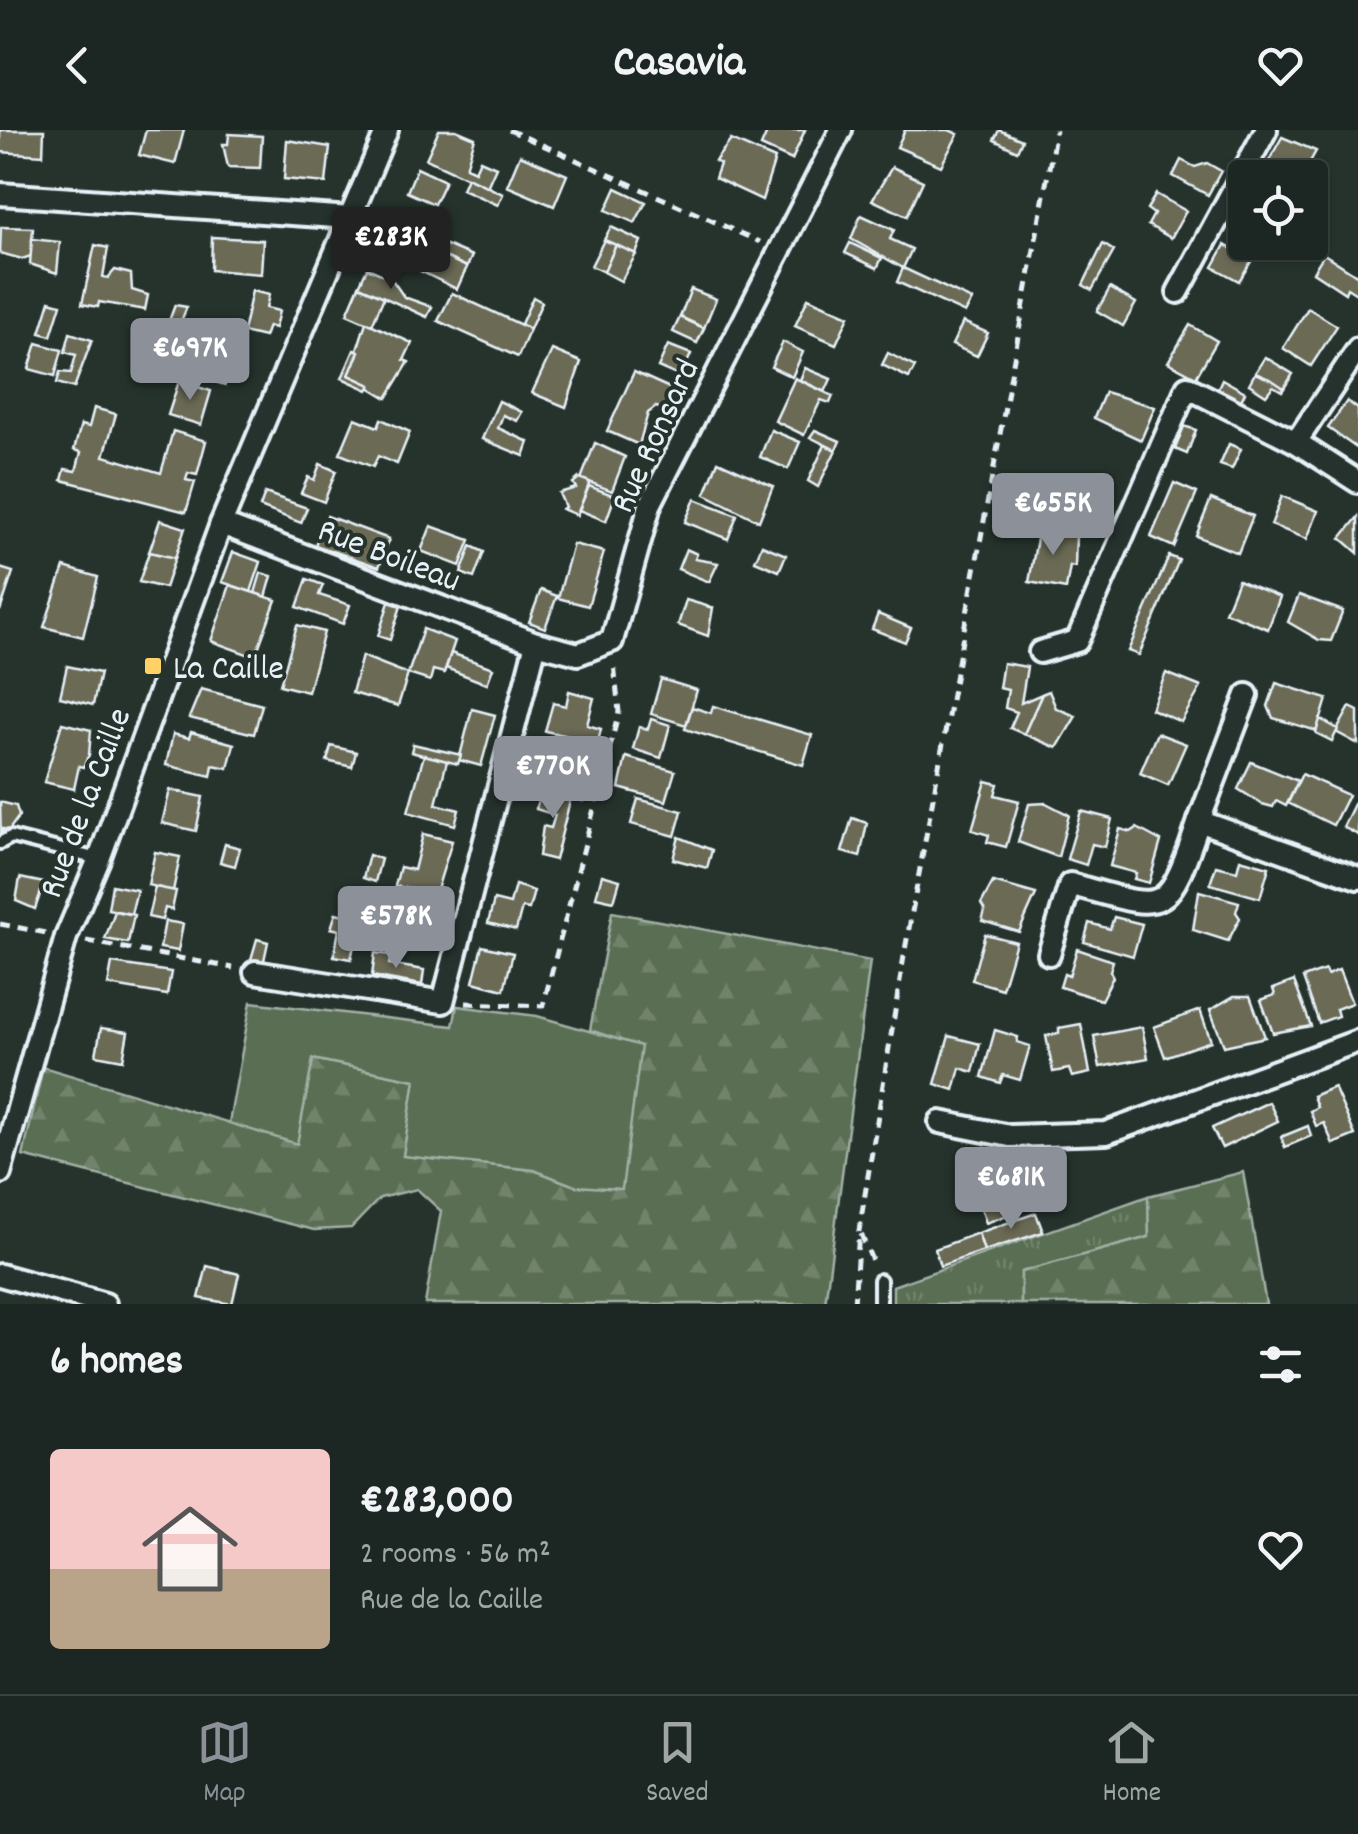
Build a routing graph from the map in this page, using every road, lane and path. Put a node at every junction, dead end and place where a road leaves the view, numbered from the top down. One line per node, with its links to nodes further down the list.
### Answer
1 (387, 130): 7 (street, Rue de la Caille)
2 (509, 130): 8 (path)
3 (841, 130): 8 (street, Rue Ronsard)
4 (1056, 130): 30 (path)
5 (1266, 130): 9 (street)
6 (0, 194): 7 (street)
7 (352, 218): 13 (street, Rue de la Caille)
8 (782, 252): 14 (street, Rue Ronsard)
9 (1178, 292)
10 (1358, 349): 11 (street)
11 (1296, 442): 12 (street); 16 (street)
12 (1358, 482)
13 (220, 524): 15 (street, Rue Boileau); 20 (street, Rue de la Caille)
14 (612, 641): 15 (street); 26 (path)
15 (536, 643): 26 (street)
16 (1040, 652)
17 (1247, 695): 18 (street)
18 (1199, 821): 21 (street); 24 (street)
19 (0, 844): 20 (lane)
20 (99, 860): 23 (street, Rue de la Caille)
21 (1358, 878)
22 (0, 924): 23 (path)
23 (66, 937): 25 (path); 29 (street, Rue de la Caille)
24 (1049, 954)
25 (255, 972): 26 (street)
26 (444, 1002)
27 (1358, 1040): 28 (street)
28 (940, 1122)
29 (0, 1173)
30 (860, 1231): 32 (path); 34 (path)
31 (1, 1278): 33 (street)
32 (880, 1280): 35 (lane)
33 (105, 1304)
34 (854, 1304)
35 (880, 1304)

